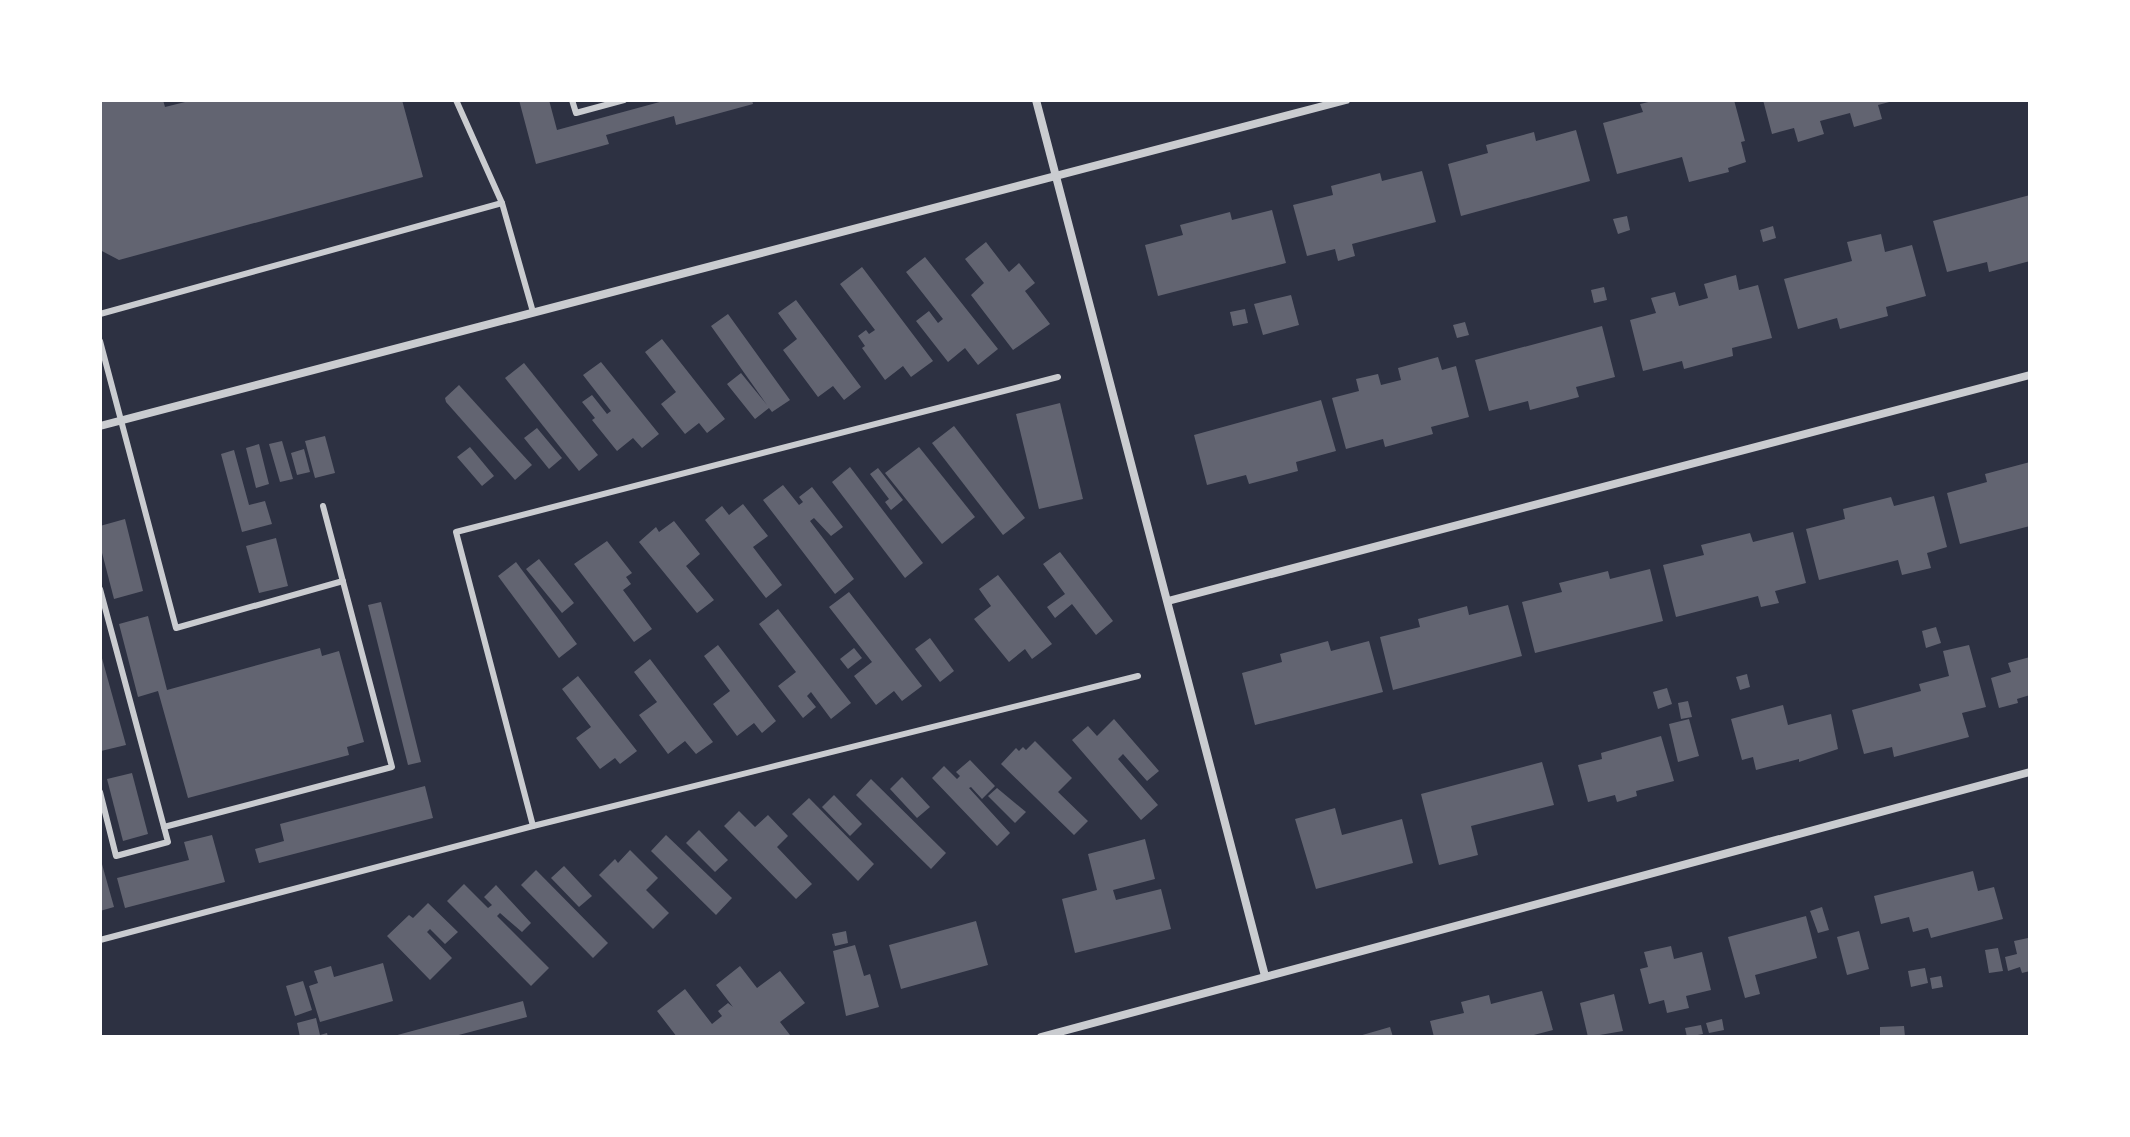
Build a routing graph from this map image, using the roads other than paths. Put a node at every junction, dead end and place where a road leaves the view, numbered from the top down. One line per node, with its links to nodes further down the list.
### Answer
1 (456, 100): 7 (lane)
2 (572, 100): 3 (lane)
3 (624, 100)
4 (1036, 100): 6 (street)
5 (1346, 100): 6 (street)
6 (1056, 176): 8 (street); 18 (street)
7 (502, 203): 8 (lane); 9 (lane)
8 (533, 312): 13 (street)
9 (100, 314)
10 (100, 341): 13 (lane)
11 (2030, 375): 18 (street)
12 (1058, 377): 22 (lane)
13 (123, 420): 14 (street); 16 (lane)
14 (100, 426)
15 (323, 506): 16 (lane)
16 (343, 581): 23 (lane)
17 (100, 589): 23 (lane)
18 (1168, 601): 25 (street)
19 (1138, 676): 22 (lane)
20 (2030, 772): 25 (street)
21 (100, 792): 23 (lane)
22 (533, 826): 24 (lane)
23 (164, 827)
24 (100, 940)
25 (1265, 976): 26 (street)
26 (1041, 1037)

